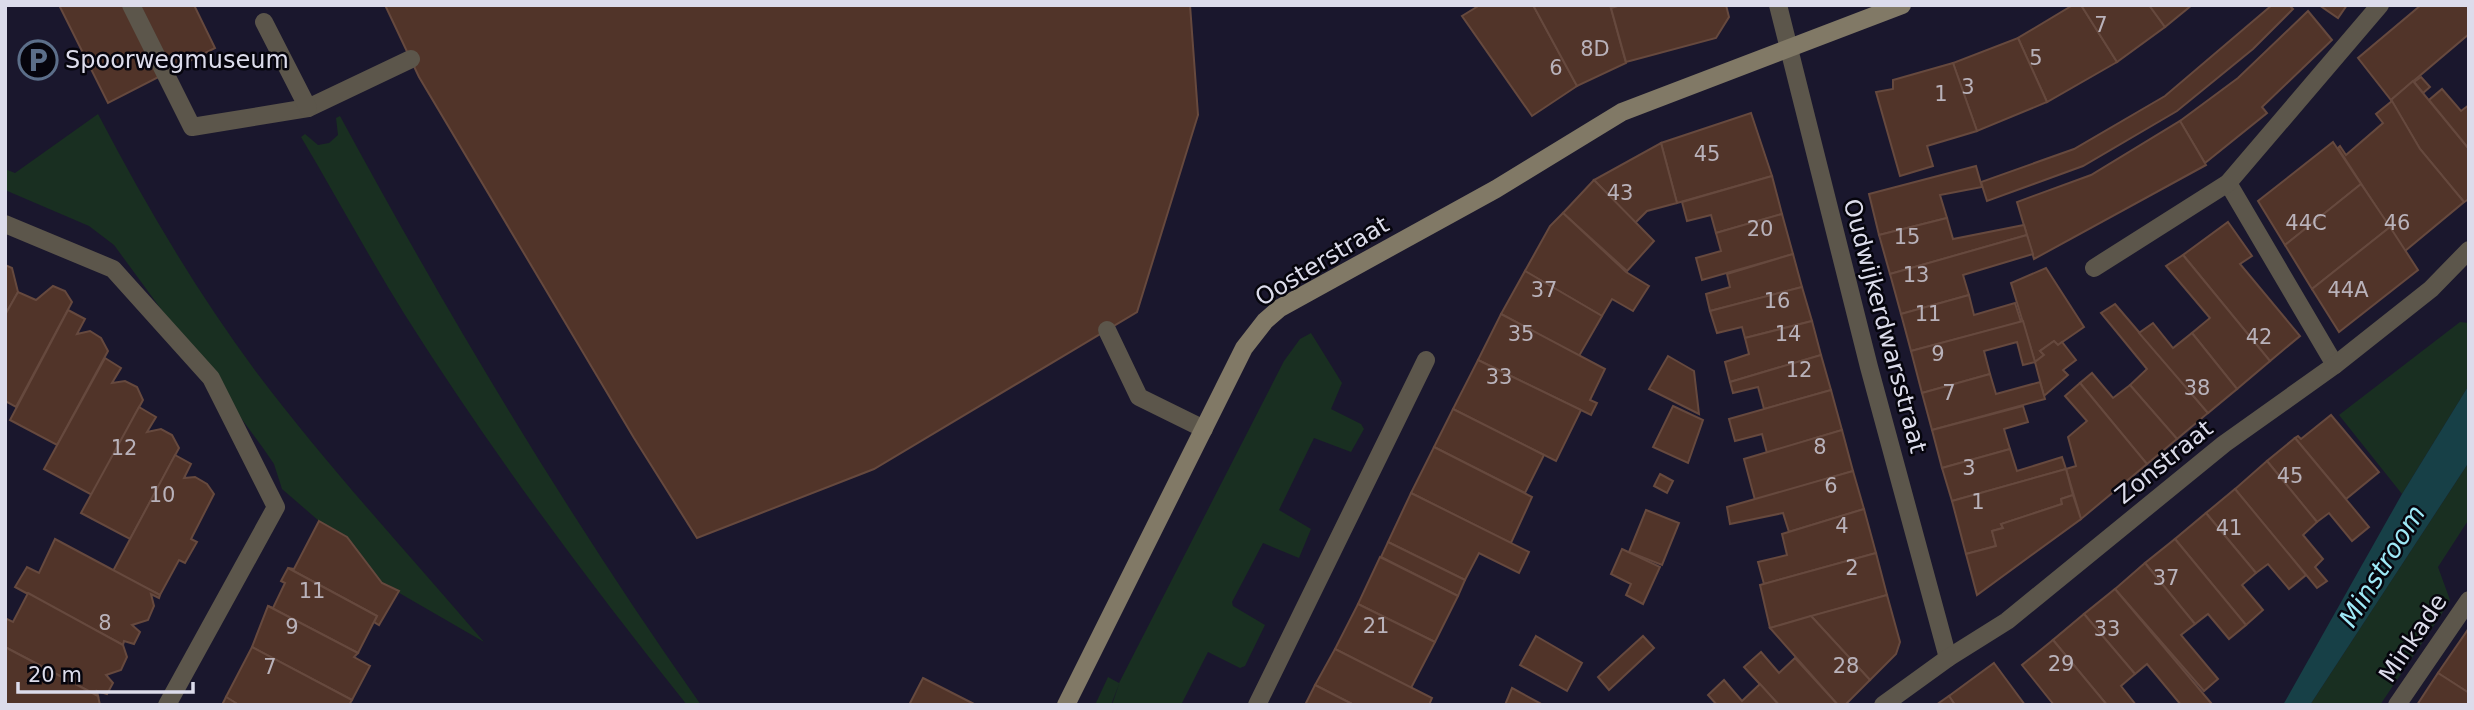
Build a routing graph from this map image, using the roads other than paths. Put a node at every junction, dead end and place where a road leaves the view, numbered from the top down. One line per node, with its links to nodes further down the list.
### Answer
1 (131, 5): 8 (street)
2 (1778, 5): 6 (street, Oudwijkerdwarsstraat)
3 (1902, 5): 6 (street, Oosterstraat)
4 (2380, 5): 9 (street)
5 (264, 22): 8 (street)
6 (1789, 49): 16 (street, Oosterstraat); 18 (street, Oudwijkerdwarsstraat)
7 (411, 59): 8 (street)
8 (308, 108)
9 (2228, 183): 12 (street); 15 (street)
10 (5, 223): 19 (street)
11 (2469, 250): 15 (street, Zonstraat)
12 (2094, 268)
13 (1107, 330): 16 (street)
14 (1426, 360): 21 (street)
15 (2336, 365): 18 (street, Zonstraat)
16 (1204, 429): 20 (street, Oosterstraat)
17 (2469, 600): 23 (street, Minkade)
18 (1948, 658): 22 (street, Zonstraat)
19 (167, 705)
20 (1066, 705)
21 (1257, 705)
22 (1882, 705)
23 (2397, 705)

